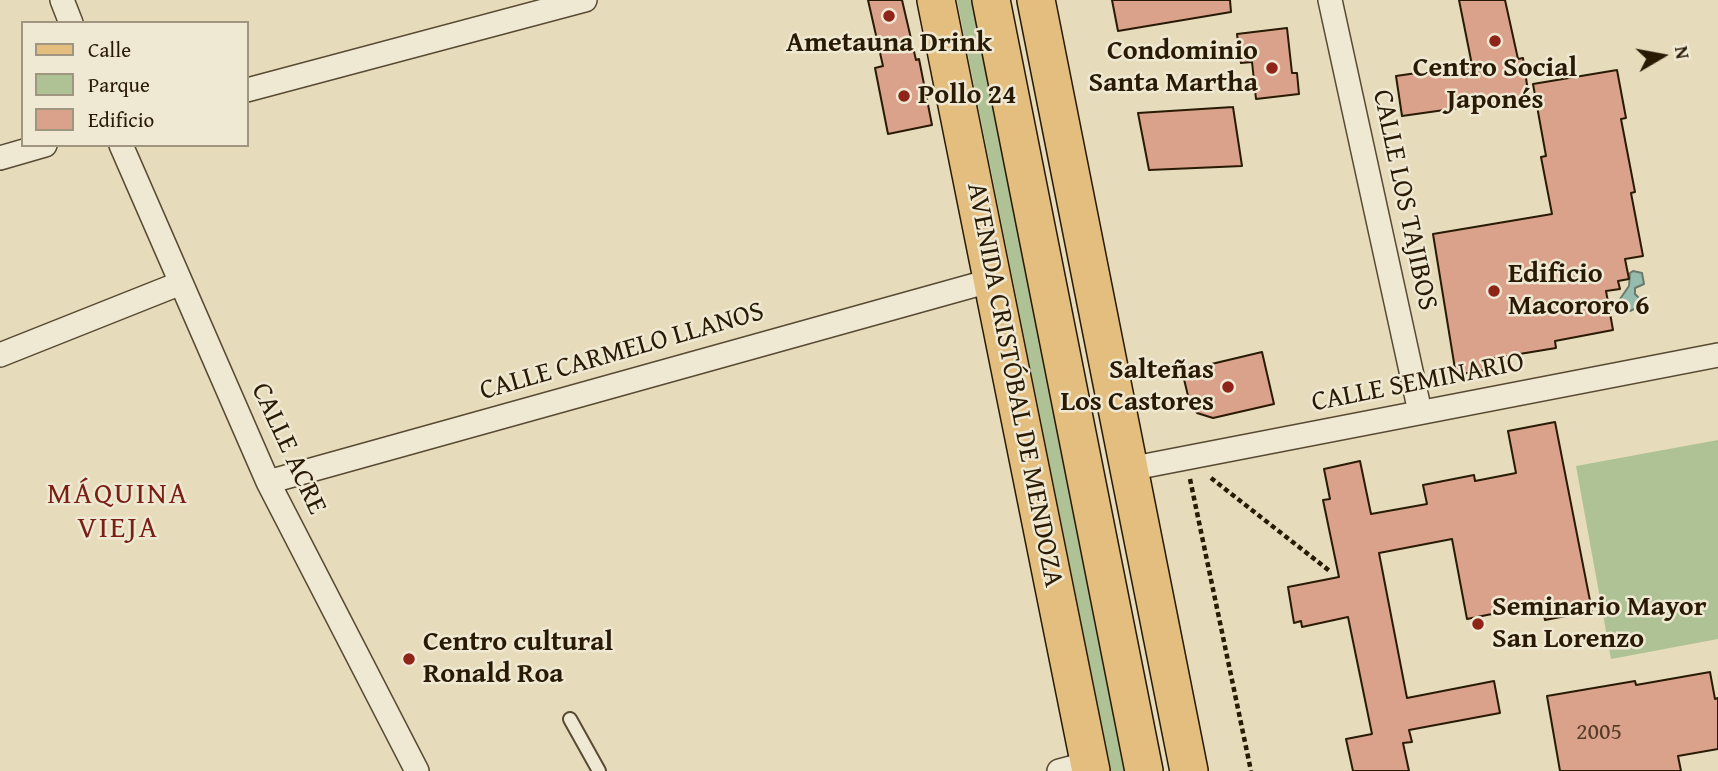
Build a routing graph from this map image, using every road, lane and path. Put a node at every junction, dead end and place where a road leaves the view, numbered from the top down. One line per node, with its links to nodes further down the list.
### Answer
1 (62, 0): 7 (street)
2 (585, 0): 8 (street)
3 (936, 0): 12 (main road, AVENIDA CRISTÓBAL DE MENDOZA)
4 (991, 0): 25 (main road, AVENIDA CRISTÓBAL DE MENDOZA)
5 (1036, 0): 18 (main road)
6 (1330, 0): 16 (street, CALLE LOS TAJIBOS)
7 (70, 21)
8 (248, 90)
9 (38, 147): 11 (street)
10 (122, 147): 13 (street, CALLE ACRE)
11 (0, 158)
12 (993, 279): 19 (street, CALLE CARMELO LLANOS); 22 (main road, AVENIDA CRISTÓBAL DE MENDOZA)
13 (181, 283): 14 (street); 19 (street, CALLE ACRE)
14 (0, 355)
15 (1718, 355): 16 (street, CALLE SEMINARIO)
16 (1420, 412): 17 (street, CALLE SEMINARIO)
17 (1185, 458): 18 (street, CALLE SEMINARIO); 20 (path); 27 (path)
18 (1129, 469): 26 (main road)
19 (268, 482): 23 (street, CALLE ACRE)
20 (1331, 572)
21 (570, 719): 24 (lane)
22 (1080, 768)
23 (417, 771)
24 (599, 771)
25 (1144, 771)
26 (1189, 771)
27 (1251, 771)

